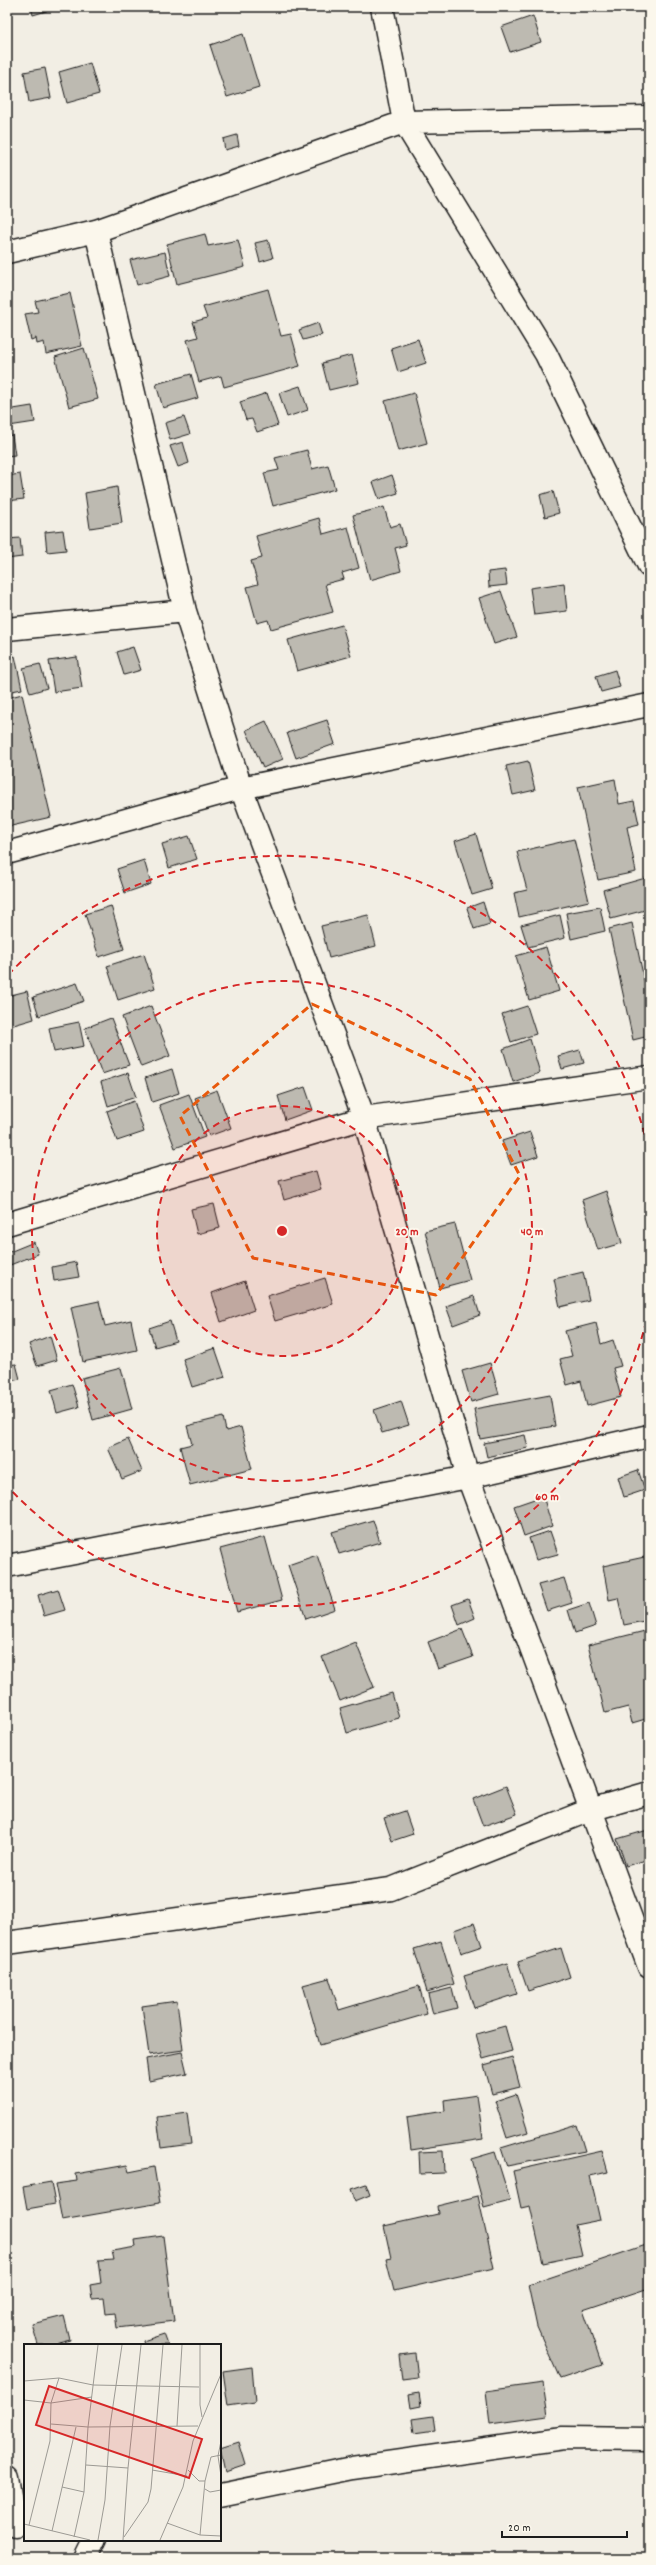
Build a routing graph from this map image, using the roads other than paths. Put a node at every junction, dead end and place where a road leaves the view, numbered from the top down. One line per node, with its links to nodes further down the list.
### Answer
1 (382, 7): 3 (street)
2 (649, 117): 3 (street)
3 (404, 122): 4 (street); 6 (street)
4 (96, 231): 5 (street); 7 (street)
5 (7, 252)
6 (649, 566)
7 (184, 611): 8 (street); 10 (street)
8 (7, 628)
9 (649, 705): 10 (street)
10 (241, 788): 11 (street); 13 (street)
11 (7, 853)
12 (649, 1077): 13 (street)
13 (364, 1118): 14 (street); 16 (street)
14 (7, 1224)
15 (649, 1436): 16 (street)
16 (468, 1477): 17 (street); 19 (street)
17 (7, 1566)
18 (649, 1792): 19 (street)
19 (590, 1810): 20 (street); 21 (street)
20 (7, 1944)
21 (649, 1967)
22 (649, 2439): 24 (street)
23 (7, 2477): 25 (street)
24 (221, 2495)
25 (16, 2526)
26 (94, 2541): 27 (street)
27 (86, 2558)

